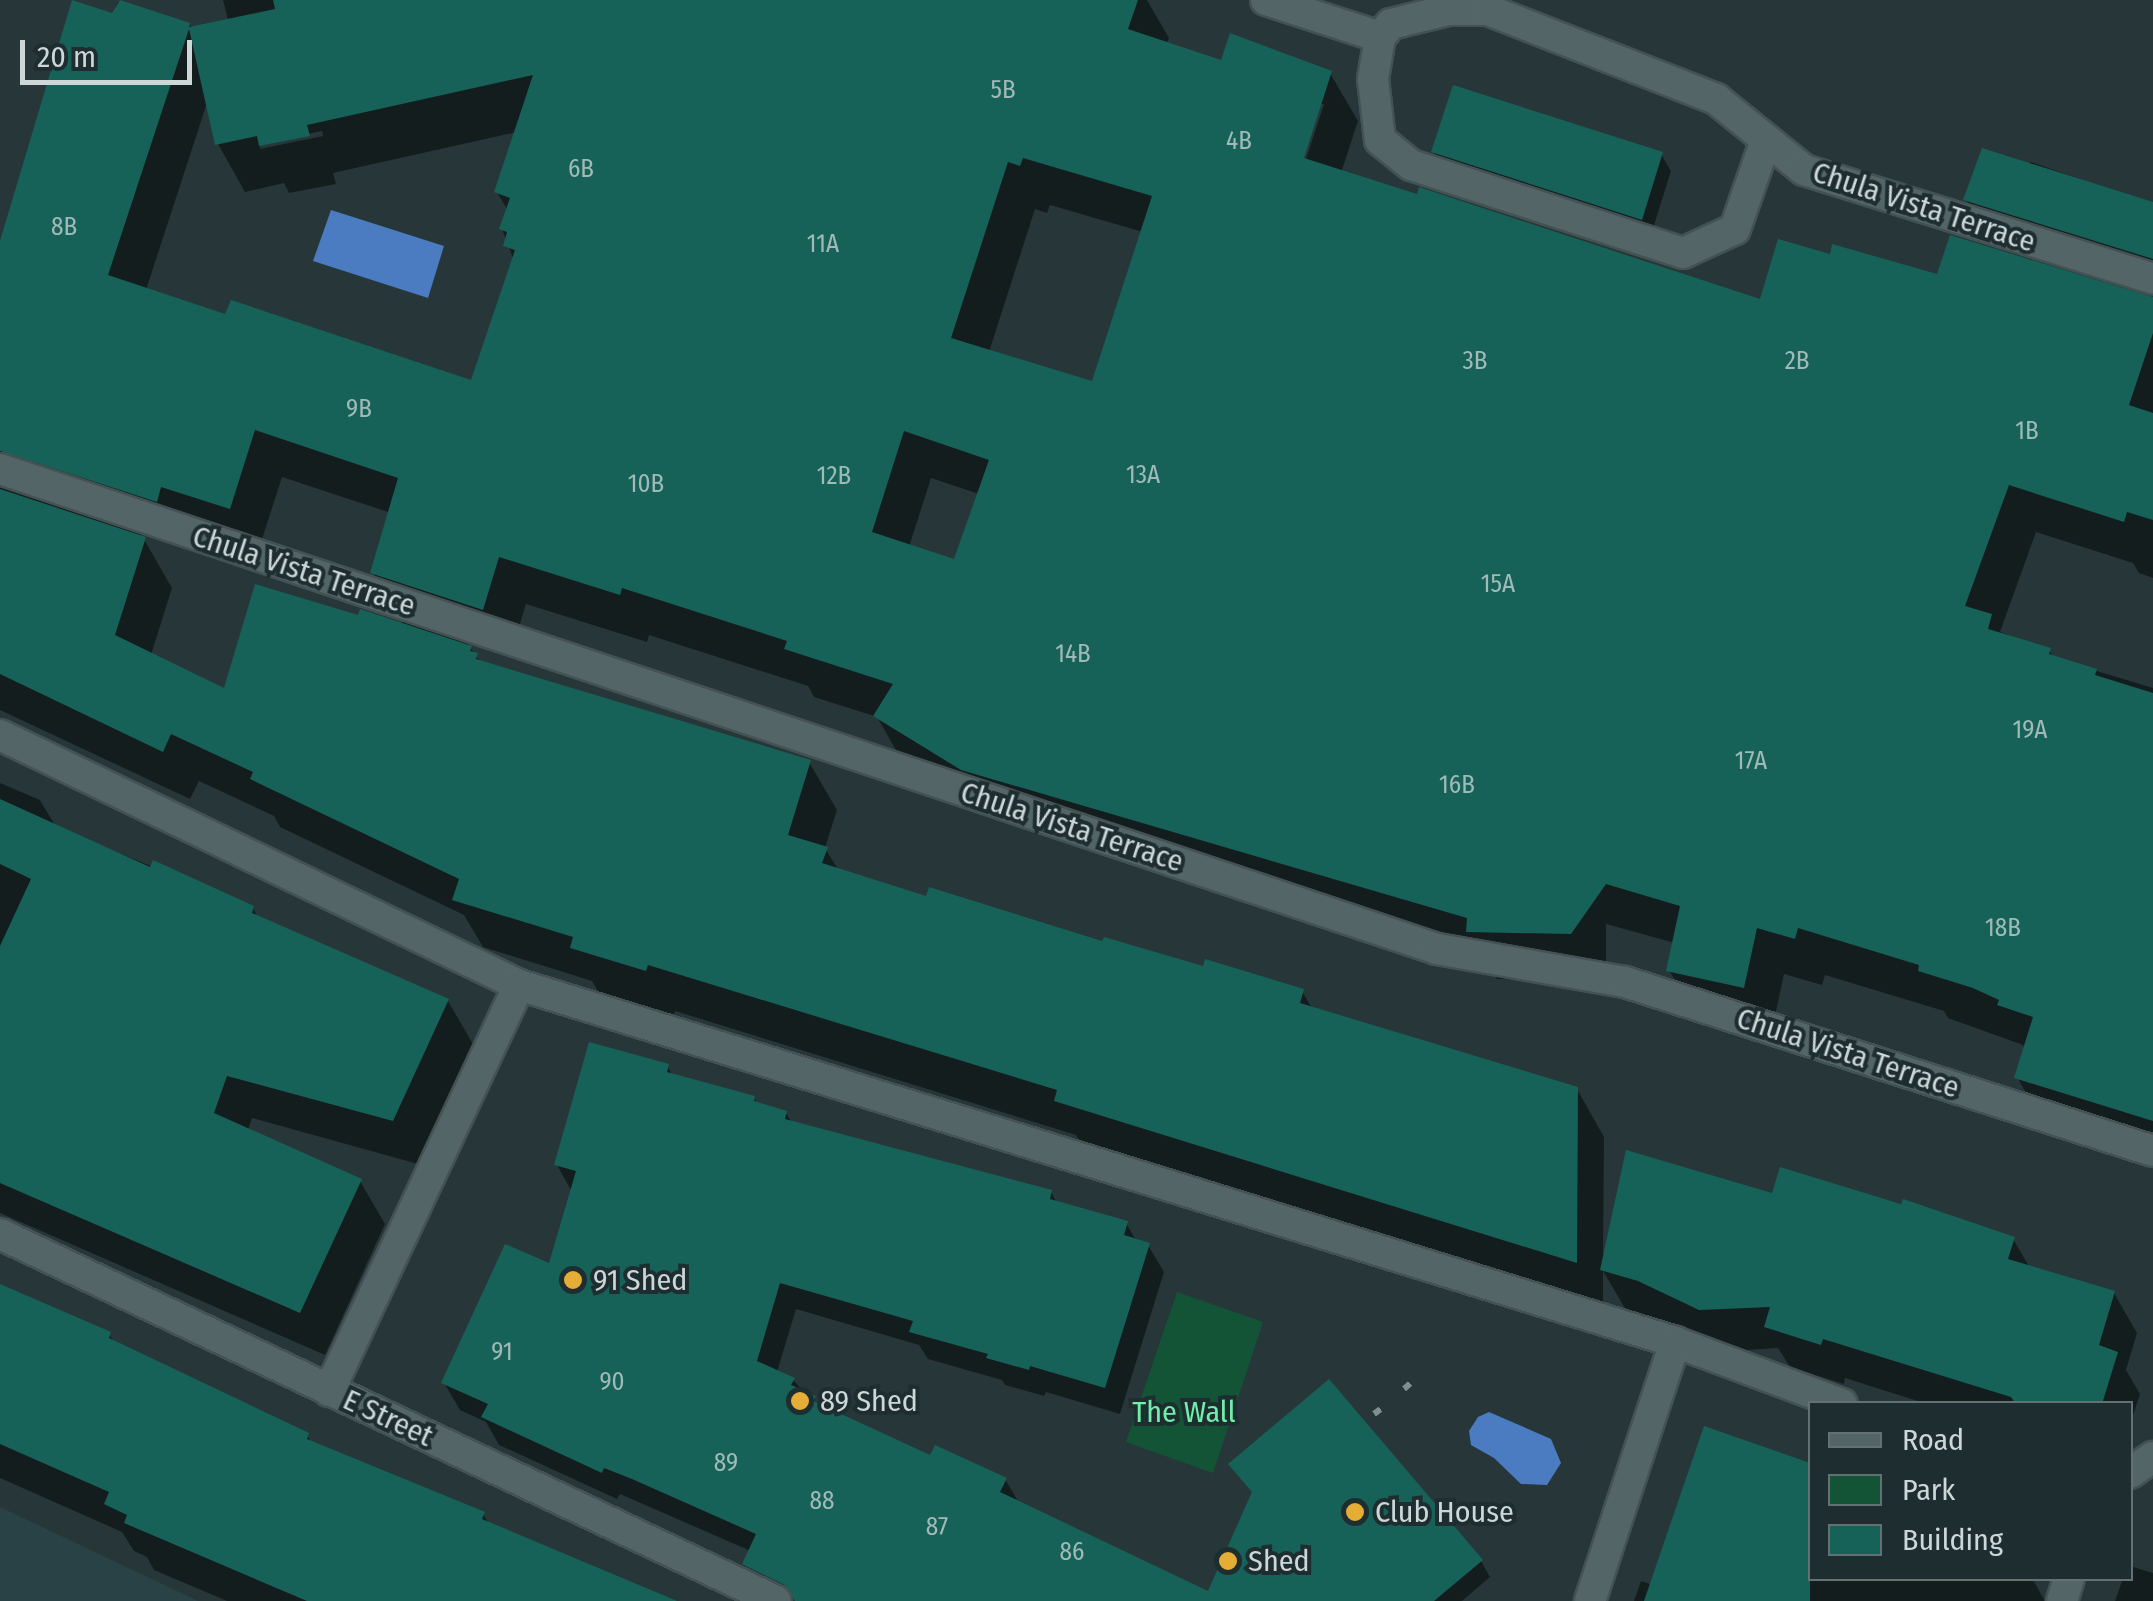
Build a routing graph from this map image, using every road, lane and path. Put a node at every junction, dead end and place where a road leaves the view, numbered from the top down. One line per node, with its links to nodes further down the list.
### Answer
1 (1266, 0): 2 (lane)
2 (1380, 37): 3 (lane, Chula Vista Terrace); 3 (lane)
3 (1766, 140): 4 (lane, Chula Vista Terrace)
4 (2153, 278)
5 (0, 469): 8 (lane, Chula Vista Terrace)
6 (0, 736): 7 (lane)
7 (519, 985): 10 (lane); 13 (lane)
8 (2153, 1151)
9 (0, 1234): 13 (lane, E Street)
10 (1675, 1342): 14 (lane); 18 (lane)
11 (1412, 1380): 12 (path)
12 (1404, 1389)
13 (328, 1390): 17 (lane, E Street)
14 (1834, 1401)
15 (1382, 1408): 16 (path)
16 (1374, 1414)
17 (776, 1601)
18 (1590, 1601)

